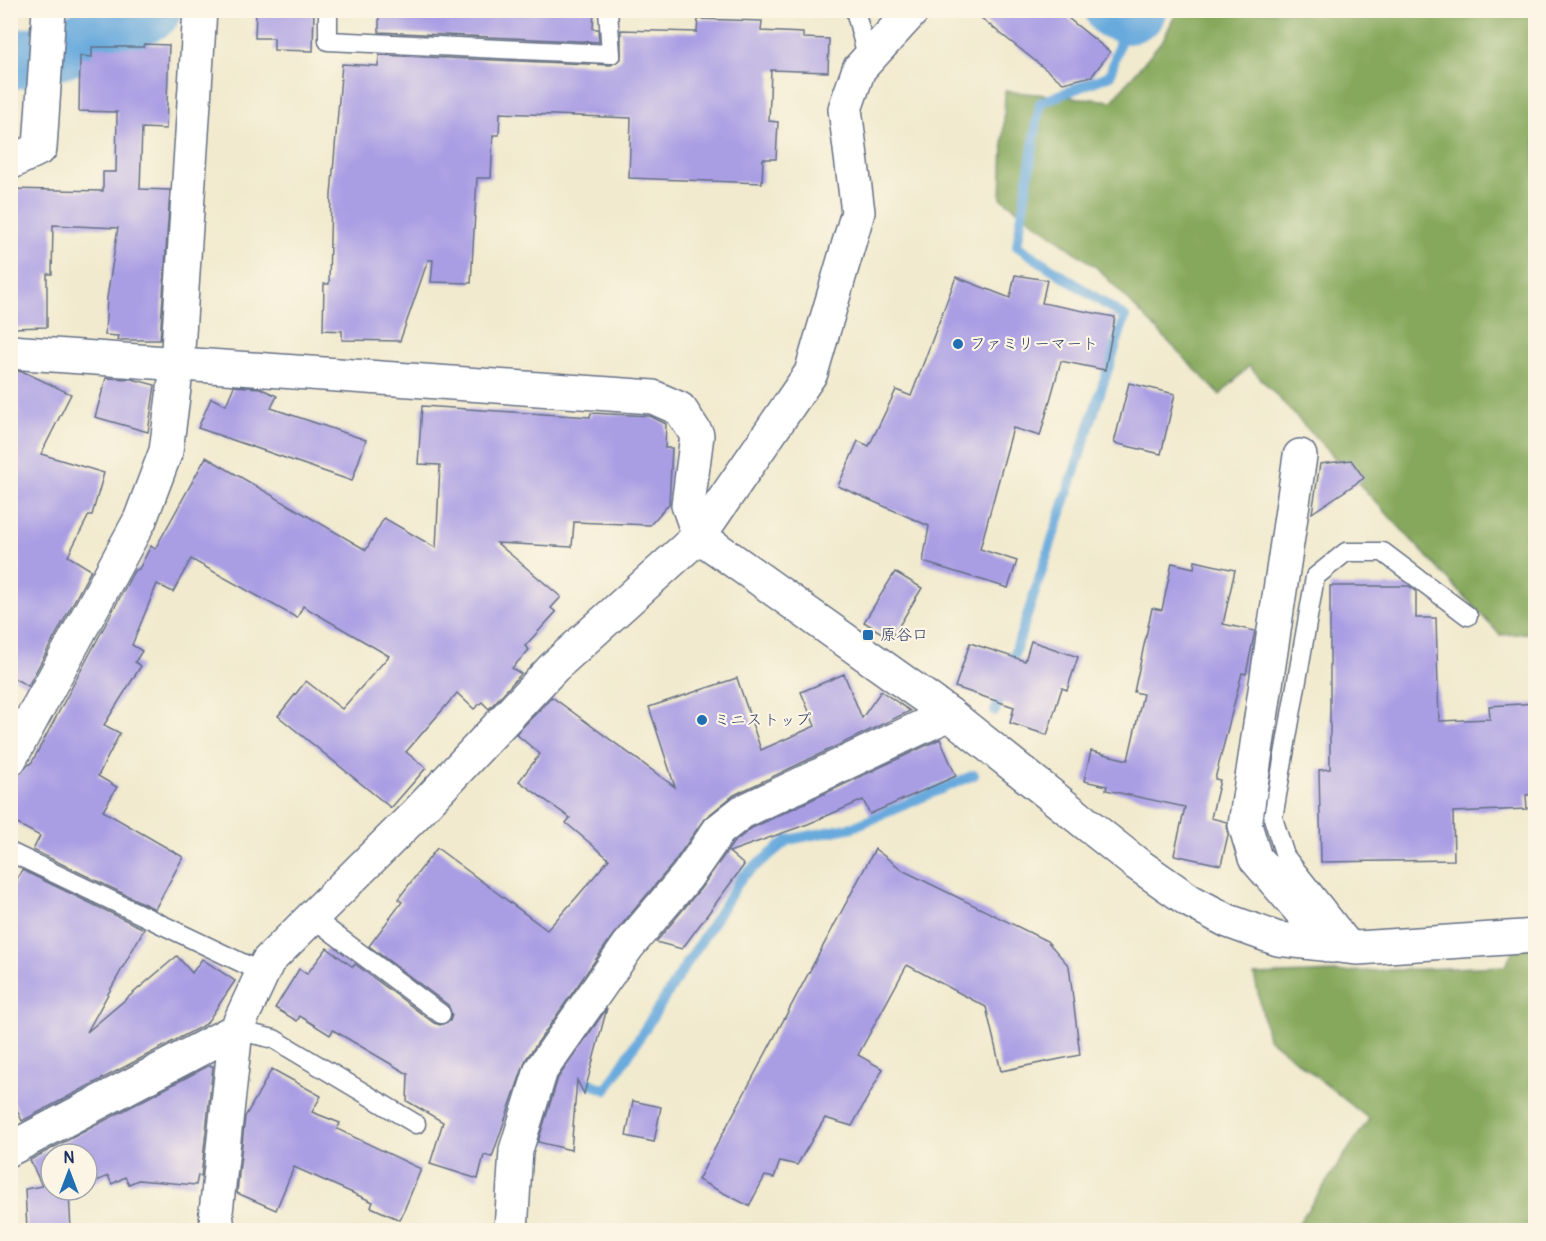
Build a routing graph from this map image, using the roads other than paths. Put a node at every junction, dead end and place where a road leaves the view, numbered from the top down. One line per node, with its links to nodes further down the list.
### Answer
1 (49, 10): 8 (street)
2 (200, 10): 10 (street)
3 (328, 10): 4 (lane)
4 (608, 10)
5 (855, 10): 7 (lane)
6 (913, 10): 7 (street)
7 (868, 60): 12 (street)
8 (10, 163)
9 (10, 352): 10 (street)
10 (177, 365): 12 (street); 15 (street)
11 (1300, 456): 19 (street)
12 (699, 536): 14 (street); 17 (street)
13 (1468, 616): 19 (lane)
14 (949, 714): 19 (street); 26 (street)
15 (10, 759)
16 (10, 852): 20 (lane)
17 (313, 918): 20 (street); 21 (lane)
18 (1536, 936): 19 (street)
19 (1344, 947)
20 (263, 973): 22 (street)
21 (441, 1014)
22 (236, 1030): 23 (lane); 24 (street); 25 (street)
23 (416, 1124)
24 (10, 1149)
25 (218, 1230)
26 (511, 1230)

